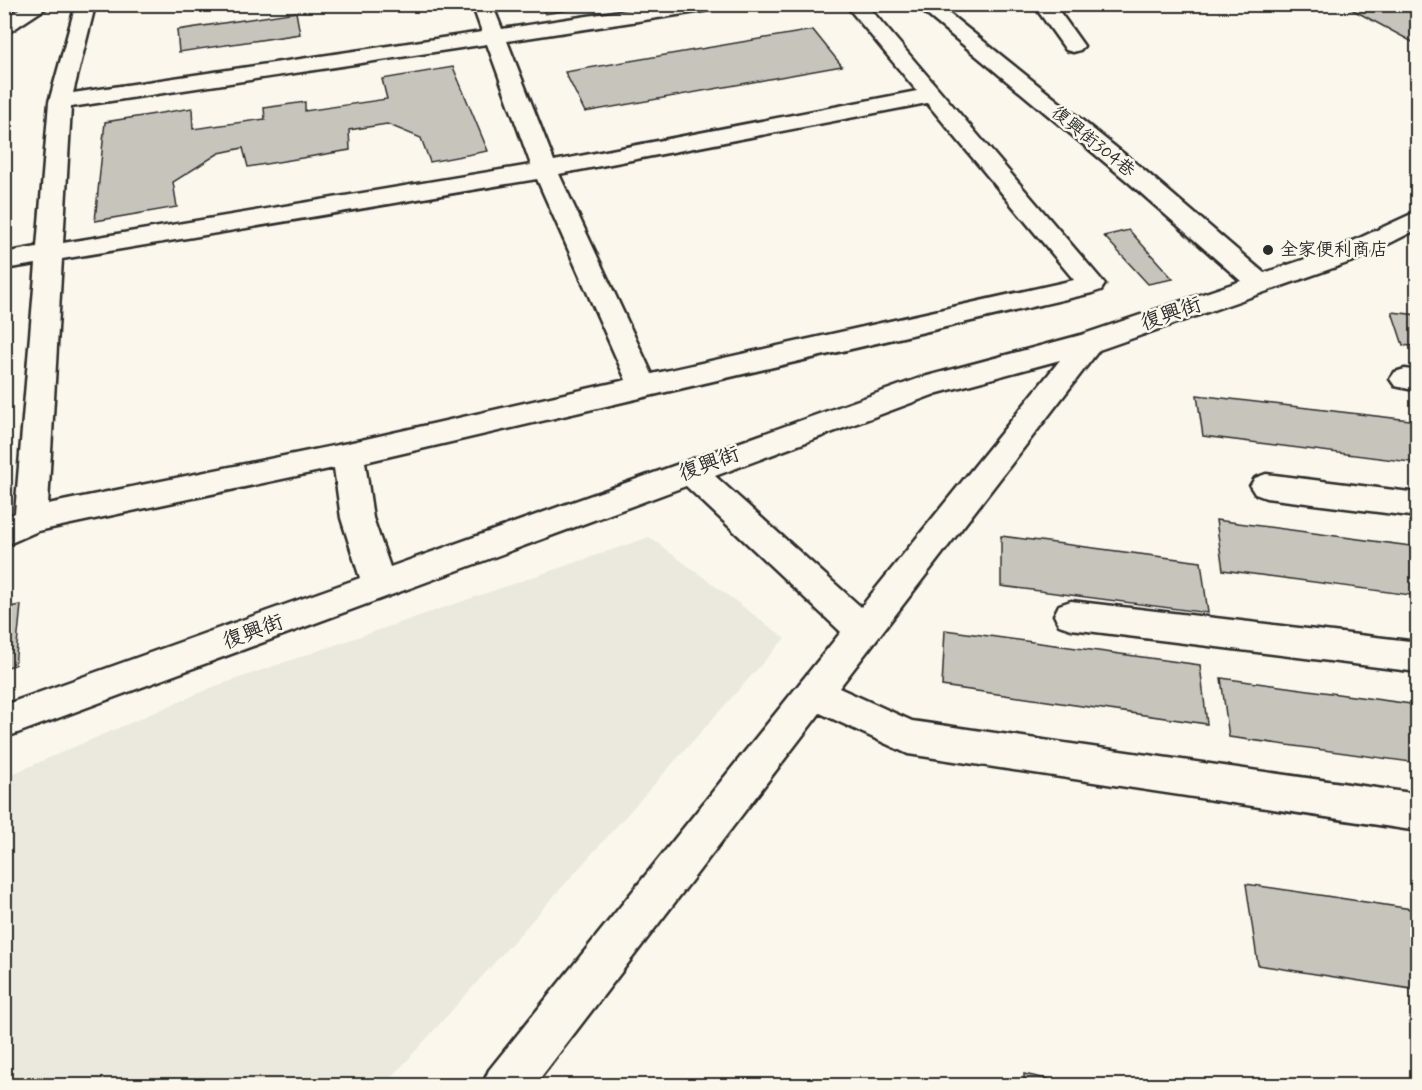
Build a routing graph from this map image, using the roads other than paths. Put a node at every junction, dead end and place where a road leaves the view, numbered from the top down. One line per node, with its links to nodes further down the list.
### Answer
1 (42, 4): 8 (street)
2 (482, 4): 9 (street)
3 (710, 4): 9 (street)
4 (855, 4): 11 (street)
5 (924, 4): 17 (street, 復興街304巷)
6 (1043, 4): 10 (street)
7 (87, 5): 12 (street)
8 (4, 27)
9 (496, 37): 12 (street); 13 (street)
10 (1073, 46)
11 (932, 95): 13 (street); 19 (street)
12 (60, 102): 15 (street)
13 (545, 170): 15 (street); 19 (street)
14 (1418, 219): 17 (street, 復興街)
15 (49, 254): 16 (street); 24 (street)
16 (4, 261)
17 (1260, 284): 18 (street, 復興街)
18 (1089, 343): 21 (street, 復興街); 28 (street)
19 (643, 386): 20 (street)
20 (348, 454): 24 (street); 26 (street)
21 (690, 471): 26 (street, 復興街); 28 (street)
22 (1266, 486): 23 (street)
23 (1418, 505)
24 (31, 520): 25 (street)
25 (4, 533)
26 (380, 586): 31 (street, 復興街)
27 (1071, 615): 29 (street)
28 (863, 630): 30 (street)
29 (1418, 657)
30 (813, 693): 32 (street); 33 (street)
31 (4, 722)
32 (1418, 813)
33 (505, 1086)

